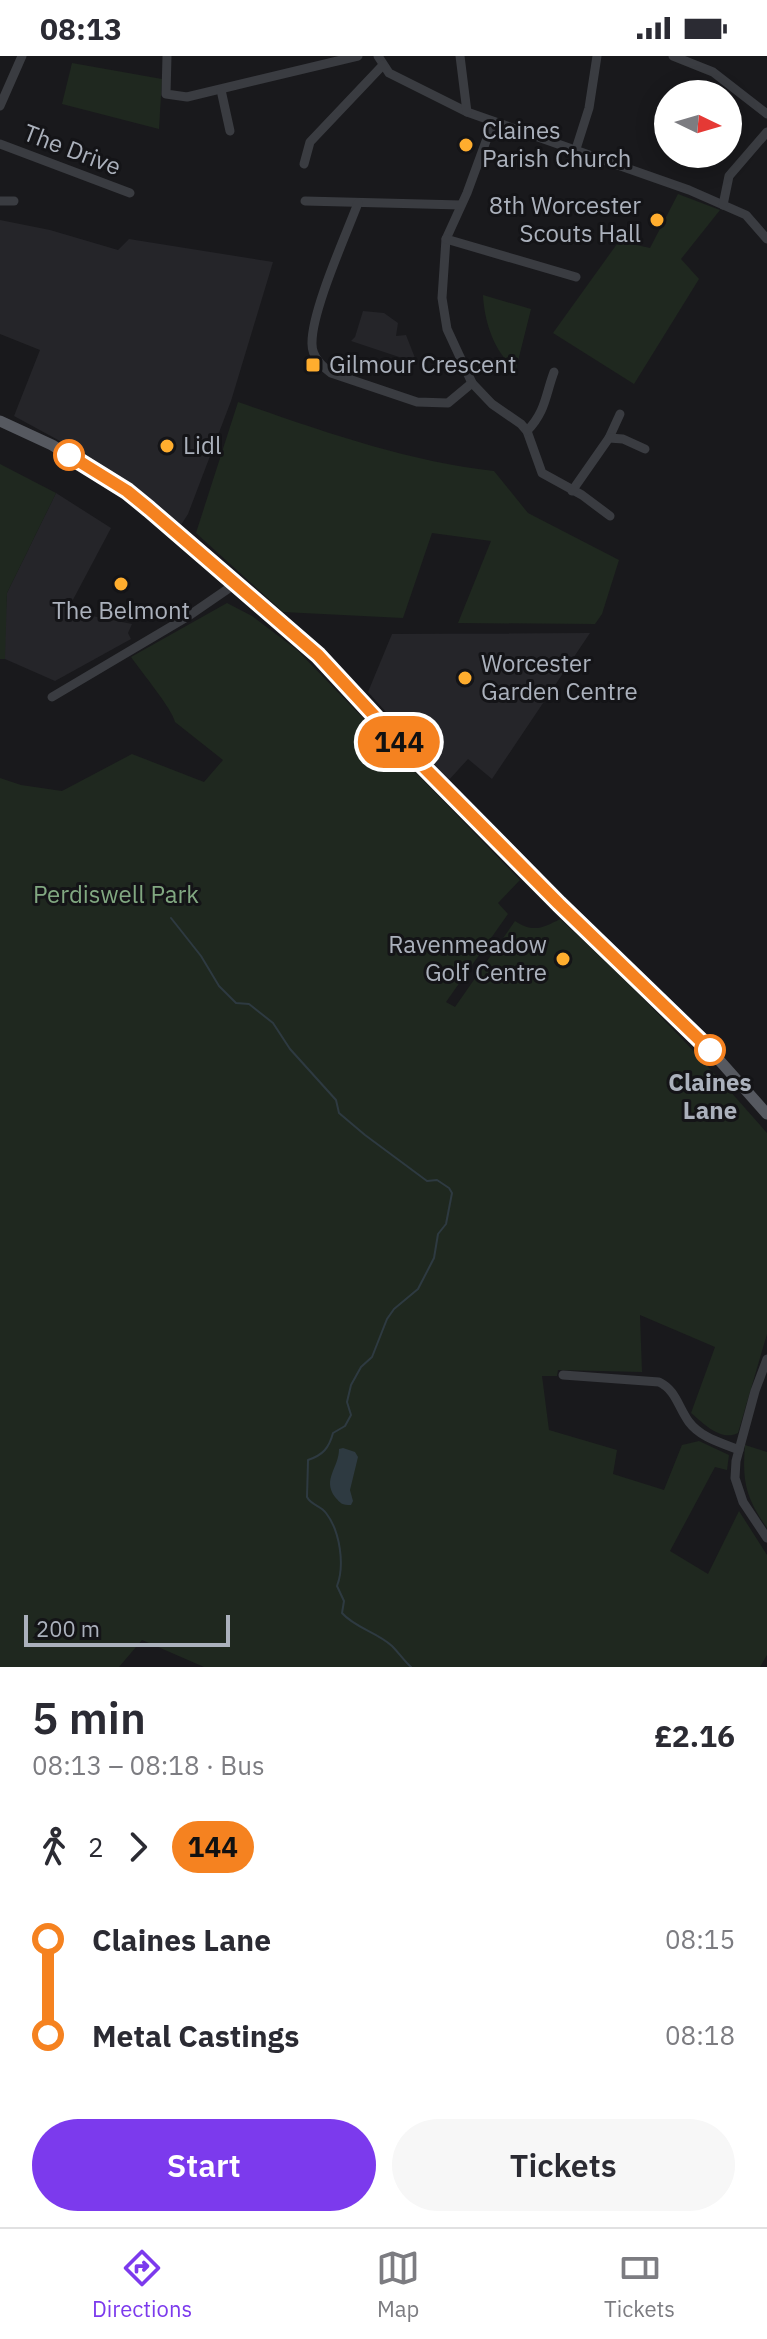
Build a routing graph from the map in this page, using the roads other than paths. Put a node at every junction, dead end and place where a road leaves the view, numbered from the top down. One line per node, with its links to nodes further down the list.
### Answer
1 (22, 56): 9 (street)
2 (167, 56): 8 (street)
3 (358, 56): 8 (street)
4 (460, 56): 10 (street)
5 (597, 56): 16 (street)
6 (673, 56): 11 (street)
7 (380, 61): 10 (street); 17 (street)
8 (221, 90): 13 (street)
9 (0, 106)
10 (467, 112): 12 (street)
11 (767, 114)
12 (493, 122): 16 (street); 23 (street)
13 (230, 131)
14 (767, 132): 24 (street)
15 (0, 144): 18 (street, The Drive)
16 (575, 152): 24 (street)
17 (304, 164)
18 (130, 193)
19 (0, 201): 20 (street)
20 (14, 201)
21 (305, 201): 22 (street)
22 (358, 203): 23 (street); 29 (street)
23 (461, 205): 25 (street)
24 (723, 205): 26 (street)
25 (446, 239): 27 (street); 29 (street)
26 (767, 239)
27 (576, 277)
28 (555, 377): 32 (street)
29 (472, 383): 32 (street)
30 (620, 414): 33 (street)
31 (0, 421): 37 (main road)
32 (527, 431): 35 (street)
33 (609, 438): 34 (street); 35 (street)
34 (645, 449)
35 (572, 491): 36 (street)
36 (610, 516)
37 (235, 584): 38 (street); 39 (main road)
38 (52, 697)
39 (765, 1108)
40 (767, 1359): 42 (street)
41 (563, 1375): 42 (street)
42 (739, 1450): 43 (street)
43 (767, 1538)

